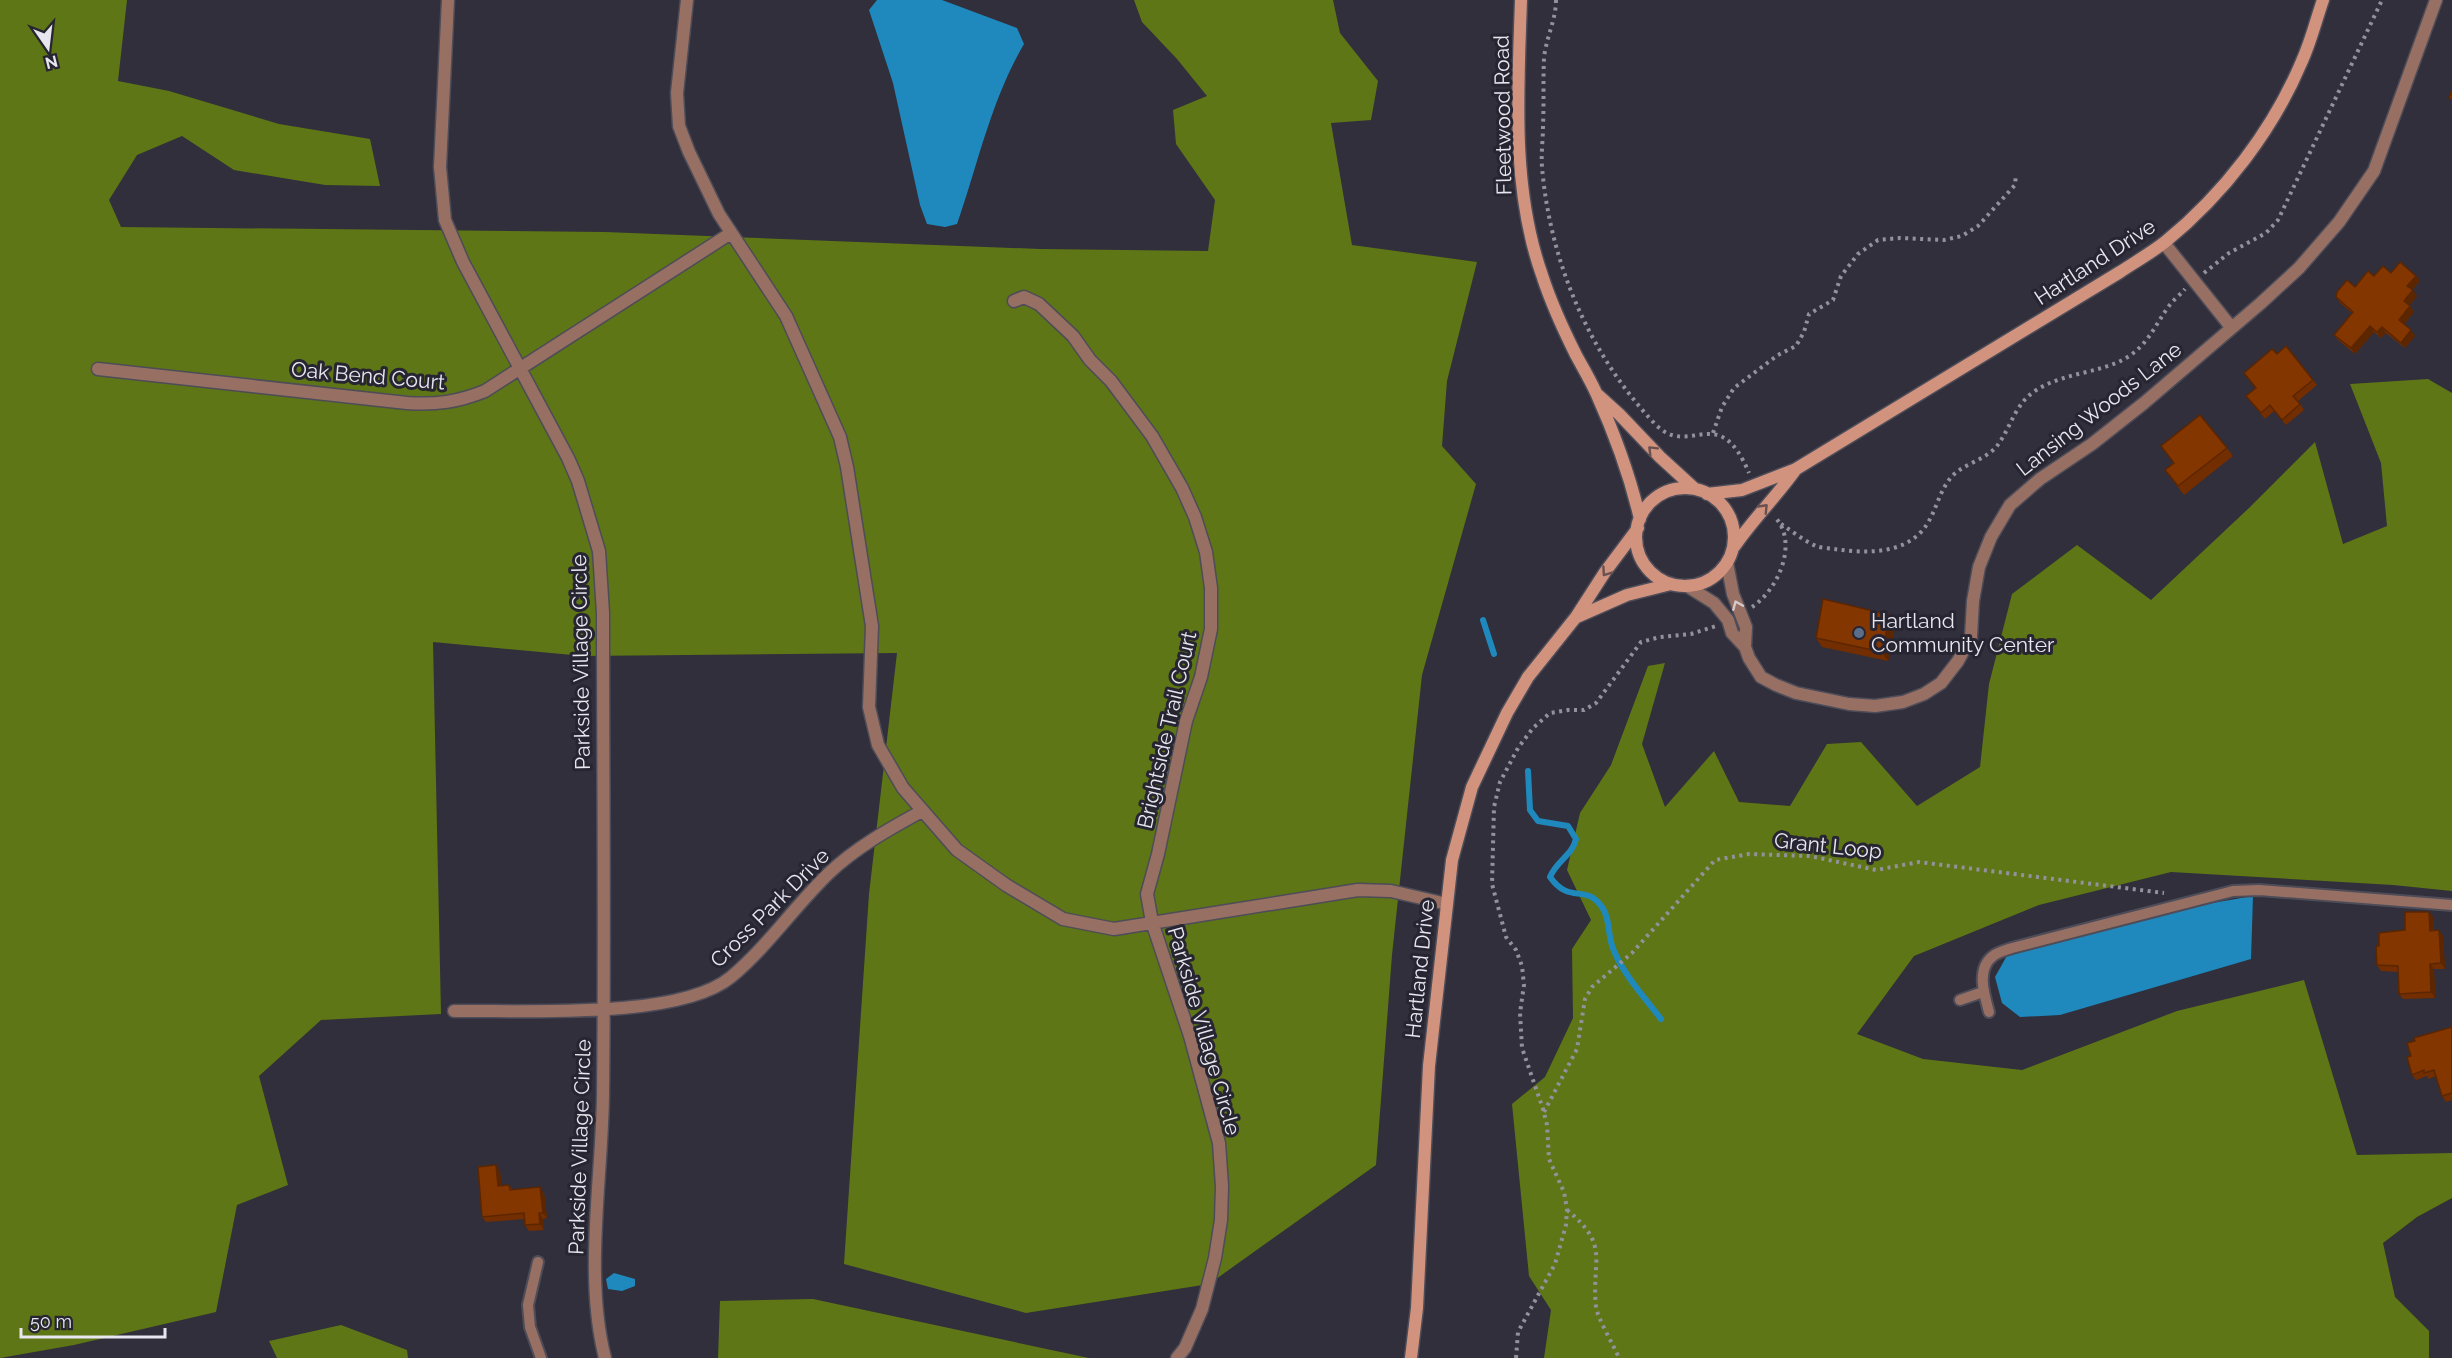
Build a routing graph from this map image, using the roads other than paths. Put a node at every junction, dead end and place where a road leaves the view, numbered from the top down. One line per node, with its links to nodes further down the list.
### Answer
1 (448, 0): 10 (street, Parkside Village Circle)
2 (687, 0): 6 (street, Parkside Village Circle)
3 (1521, 0): 12 (main road, Fleetwood Road)
4 (2323, 0): 7 (main road, Hartland Drive)
5 (2436, 0): 9 (street, Lansing Woods Lane)
6 (731, 232): 10 (street, Oak Bend Court); 22 (street, Parkside Village Circle)
7 (2164, 243): 9 (street); 13 (main road, Hartland Drive)
8 (1014, 301): 25 (street, Brightside Trail Court)
9 (2231, 327): 21 (street, Lansing Woods Lane)
10 (520, 367): 11 (street, Oak Bend Court); 28 (street, Parkside Village Circle)
11 (98, 369)
12 (1597, 394): 14 (main road, Fleetwood Road, one-way to 12); 15 (main road, Fleetwood Road)
13 (1796, 469): 14 (main road, Hartland Drive); 16 (main road, Hartland Drive, one-way to 13)
14 (1701, 491): 15 (main road, Hartland Drive); 16 (main road, Hartland Drive)
15 (1639, 524): 18 (main road, Hartland Drive); 20 (main road, Hartland Drive, one-way to 20)
16 (1733, 548): 17 (main road, Hartland Drive)
17 (1727, 563): 19 (main road, Hartland Drive); 21 (street, Lansing Woods Lane, one-way to 17)
18 (1671, 584): 19 (main road, Hartland Drive); 20 (main road, Hartland Drive)
19 (1687, 586): 21 (street, Lansing Woods Lane)
20 (1576, 617): 23 (main road, Hartland Drive)
21 (1745, 647)
22 (922, 811): 25 (street, Parkside Village Circle); 28 (street, Cross Park Drive)
23 (1446, 904): 25 (street, Parkside Village Circle); 35 (main road, Hartland Drive)
24 (2452, 905): 26 (lane)
25 (1152, 922): 34 (street, Parkside Village Circle)
26 (1983, 992): 27 (lane); 30 (lane)
27 (1960, 1000)
28 (603, 1009): 29 (street, Cross Park Drive); 33 (street, Parkside Village Circle)
29 (454, 1011)
30 (1989, 1012)
31 (538, 1262): 32 (lane)
32 (541, 1358)
33 (605, 1358)
34 (1178, 1358)
35 (1411, 1358)

